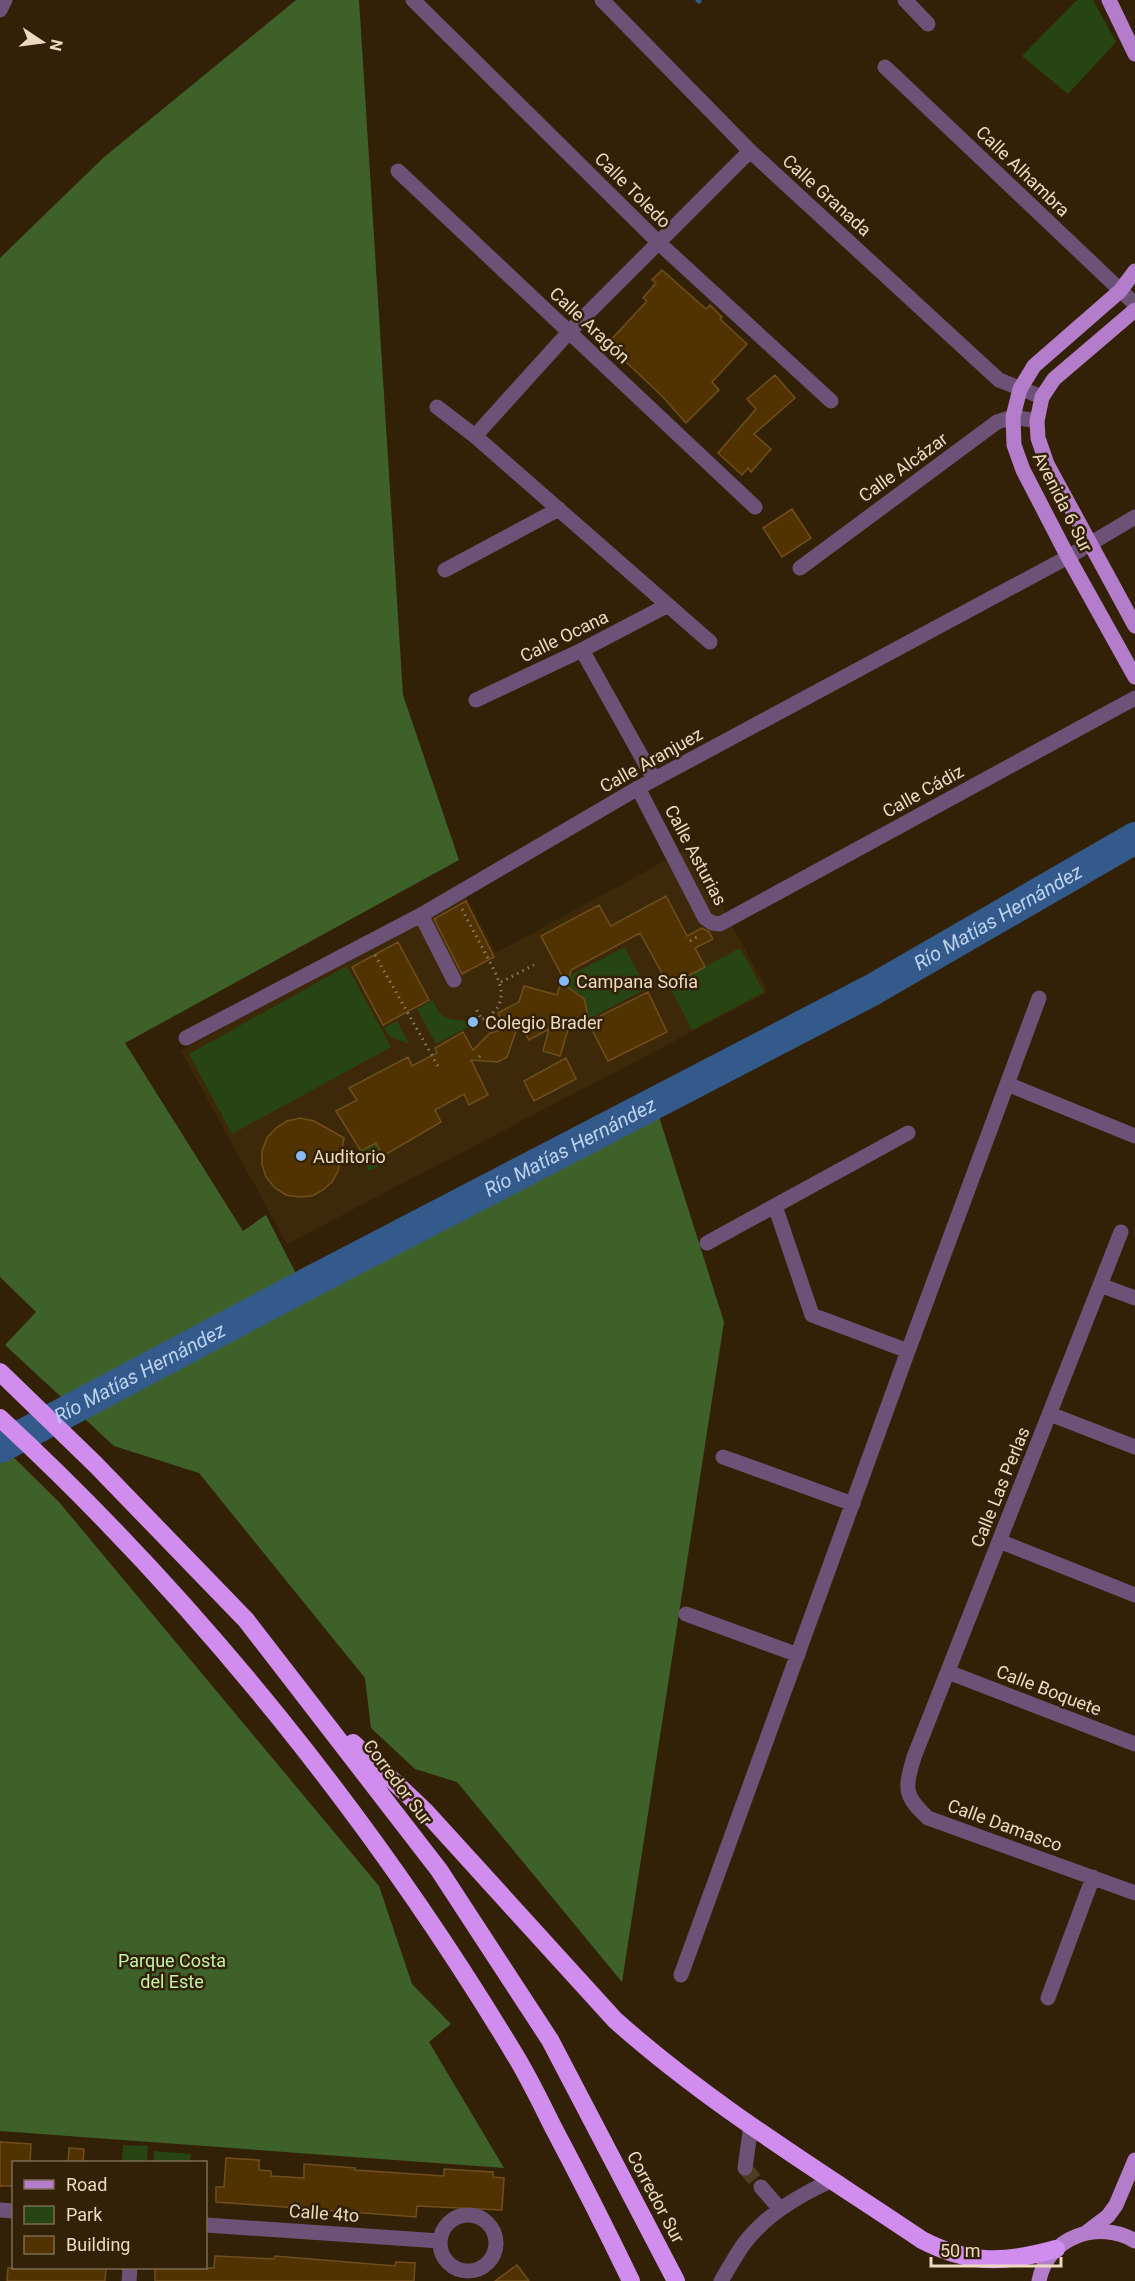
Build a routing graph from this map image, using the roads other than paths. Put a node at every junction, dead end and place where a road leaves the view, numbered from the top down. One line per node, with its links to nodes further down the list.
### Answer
1 (5, 0): 6 (street)
2 (413, 0): 12 (street, Calle Toledo)
3 (602, 0): 10 (street, Calle Granada)
4 (905, 0): 7 (street)
5 (1109, 0): 8 (main road)
6 (0, 10)
7 (928, 24)
8 (1134, 45)
9 (885, 67): 14 (street, Calle Alhambra)
10 (750, 151): 12 (street); 18 (street, Calle Granada)
11 (398, 171): 17 (street, Calle Aragón)
12 (659, 243): 17 (street); 20 (street, Calle Toledo)
13 (1135, 271): 14 (main road, Avenida 6 Sur)
14 (1120, 291): 15 (street, Calle Alhambra); 18 (main road, Avenida 6 Sur)
15 (1135, 304)
16 (1135, 310): 19 (main road, Avenida 6 Sur)
17 (569, 332): 24 (street); 25 (street, Calle Aragón)
18 (1020, 389): 19 (street, Calle Granada); 22 (main road, Avenida 6 Sur)
19 (1042, 397): 23 (main road, Avenida 6 Sur)
20 (831, 401)
21 (437, 407): 24 (street)
22 (1013, 417): 23 (street); 29 (main road, Avenida 6 Sur); 30 (street, Calle Alcázar)
23 (1037, 421): 28 (main road, Avenida 6 Sur)
24 (475, 436): 26 (street)
25 (755, 507)
26 (559, 509): 31 (street); 32 (street)
27 (1135, 517): 28 (street, Calle Aranjuez)
28 (1090, 543): 29 (street, Calle Aranjuez); 33 (main road, Avenida 6 Sur)
29 (1068, 557): 36 (main road, Avenida 6 Sur); 39 (street, Calle Aranjuez)
30 (800, 568)
31 (445, 570)
32 (668, 605): 34 (street); 35 (street, Calle Ocana)
33 (1135, 626)
34 (710, 642)
35 (582, 650): 38 (street, Calle Ocana); 39 (street)
36 (1135, 677)
37 (1135, 698): 42 (street, Calle Cádiz)
38 (476, 700)
39 (654, 779): 40 (street, Calle Aranjuez)
40 (638, 788): 41 (street, Calle Aranjuez); 42 (street, Calle Asturias)
41 (421, 915): 43 (street); 45 (street, Calle Aranjuez)
42 (729, 919)
43 (454, 980)
44 (1039, 998): 46 (street)
45 (186, 1038)
46 (1007, 1084): 48 (street); 54 (street)
47 (908, 1133): 49 (street)
48 (1135, 1136)
49 (775, 1206): 51 (street); 54 (street)
50 (1121, 1232): 52 (street, Calle Las Perlas)
51 (707, 1243)
52 (1100, 1285): 53 (street); 56 (street, Calle Las Perlas)
53 (1135, 1298)
54 (908, 1351): 60 (street)
55 (0, 1372): 66 (highway, Corredor Sur)
56 (1050, 1414): 58 (street); 61 (street, Calle Las Perlas)
57 (0, 1418): 84 (highway)
58 (1135, 1448)
59 (723, 1457): 60 (street)
60 (853, 1504): 64 (street)
61 (999, 1541): 62 (street); 65 (street, Calle Las Perlas)
62 (1135, 1594)
63 (686, 1614): 64 (street)
64 (798, 1655): 71 (street)
65 (948, 1672): 67 (street, Calle Boquete); 68 (street, Calle Las Perlas)
66 (315, 1706): 73 (highway); 85 (highway, Corredor Sur)
67 (1135, 1744)
68 (914, 1757): 69 (street, Calle Damasco)
69 (1093, 1877): 70 (street, Calle Damasco); 72 (street)
70 (1135, 1893)
71 (681, 1975)
72 (1048, 1998)
73 (751, 2125): 75 (street); 76 (highway)
74 (1135, 2160): 80 (main road)
75 (746, 2168)
76 (833, 2180): 78 (street); 83 (highway)
77 (761, 2187): 78 (street)
78 (780, 2209): 86 (street)
79 (207, 2224): 81 (street, Calle 4to)
80 (1087, 2232): 82 (main road); 83 (main road)
81 (440, 2241)
82 (1135, 2241)
83 (1056, 2249): 87 (main road)
84 (631, 2281)
85 (676, 2281)
86 (721, 2281)
87 (1039, 2281)

